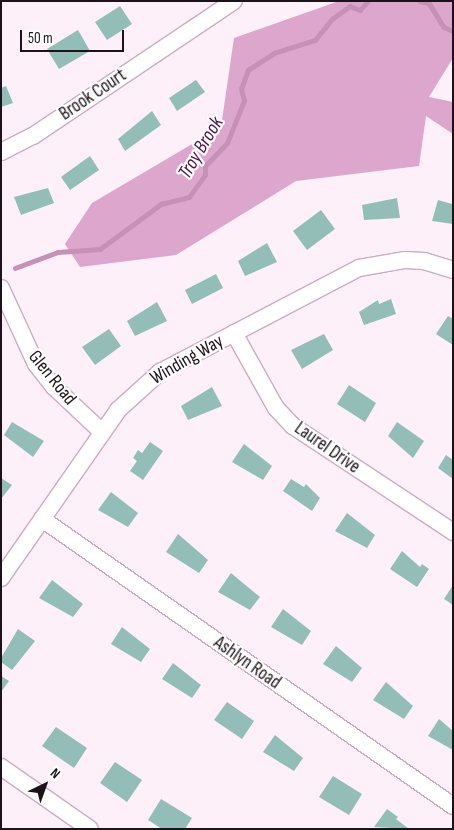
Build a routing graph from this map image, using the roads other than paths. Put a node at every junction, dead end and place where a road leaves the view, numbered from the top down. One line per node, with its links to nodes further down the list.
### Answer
1 (234, 1): 2 (street, Brook Court)
2 (1, 152)
3 (453, 270): 5 (street, Winding Way)
4 (1, 288): 6 (street, Glen Road)
5 (234, 333): 6 (street, Winding Way); 8 (street, Laurel Drive)
6 (102, 432): 7 (street, Winding Way)
7 (42, 519): 9 (street, Winding Way); 11 (street, Ashlyn Road)
8 (453, 532)
9 (1, 578)
10 (1, 767): 12 (street)
11 (453, 806)
12 (90, 829)

